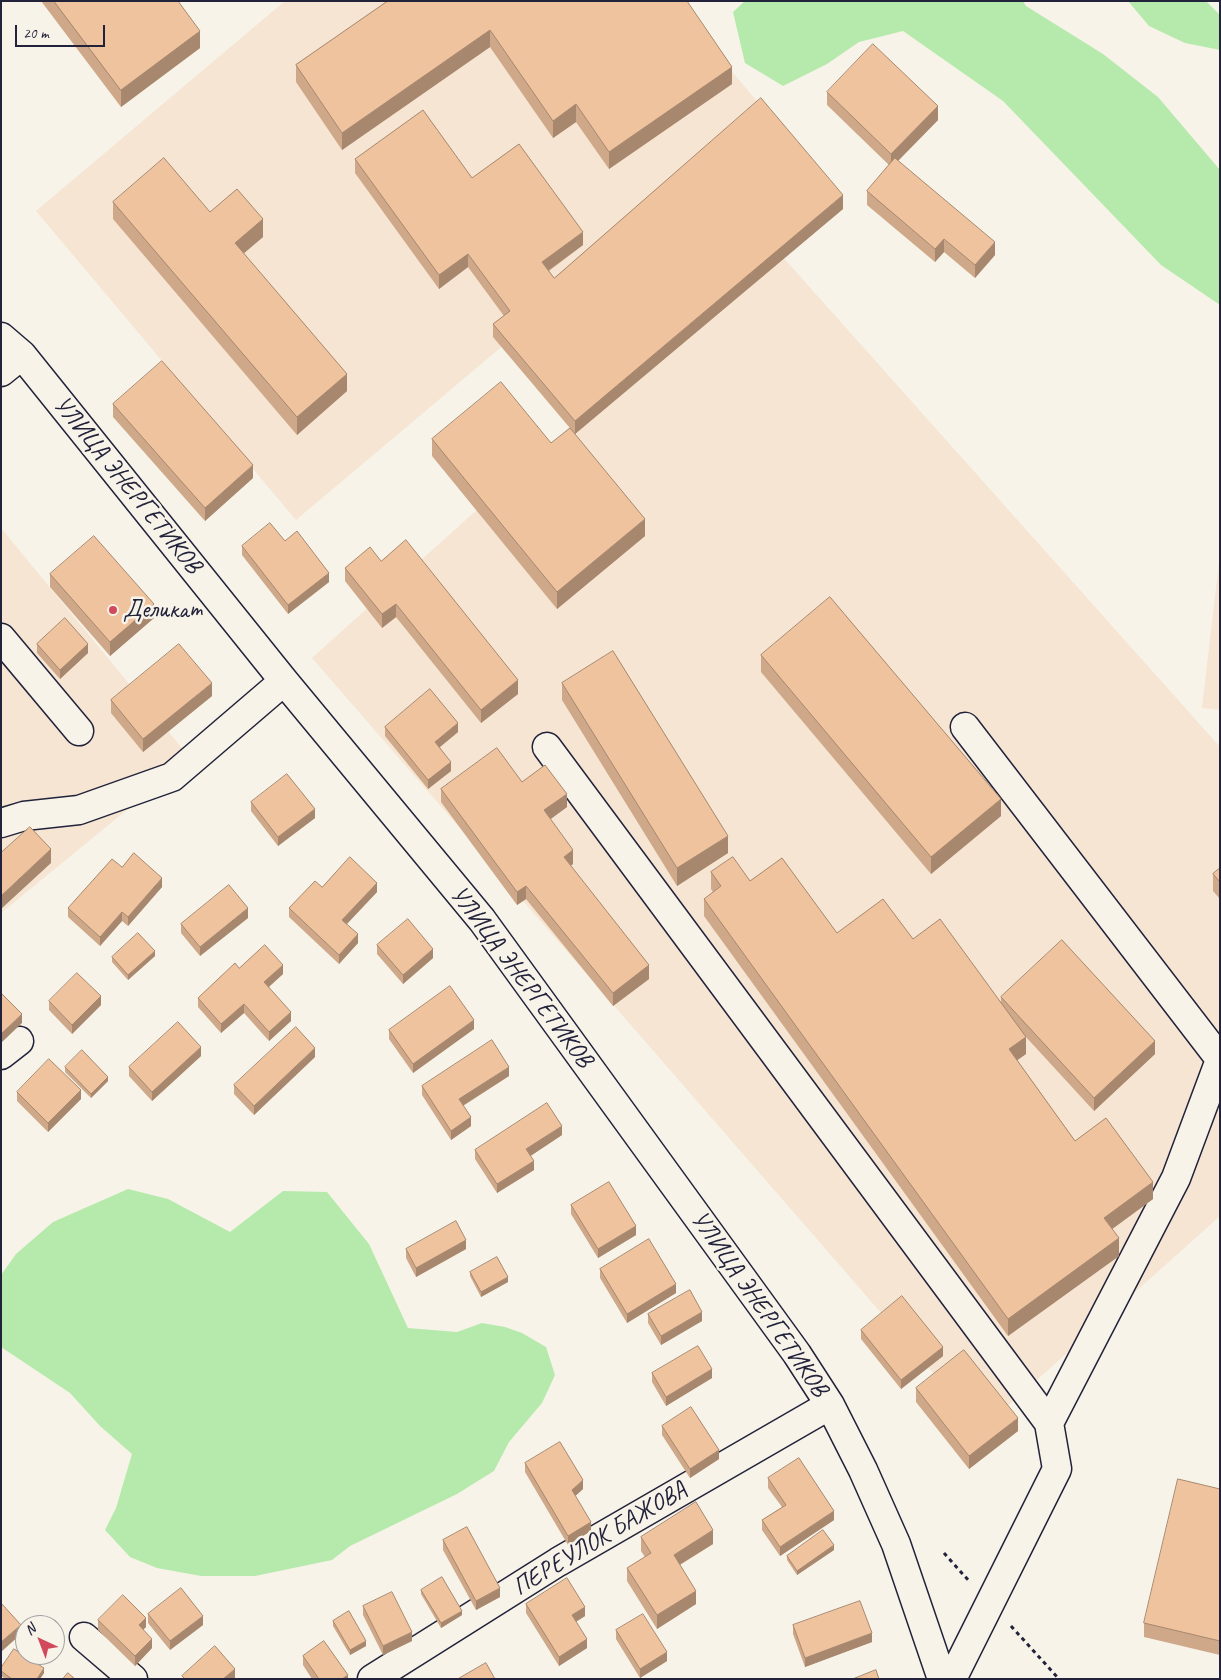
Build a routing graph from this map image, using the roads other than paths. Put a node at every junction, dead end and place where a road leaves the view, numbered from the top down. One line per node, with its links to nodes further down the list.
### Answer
1 (1, 336): 2 (street, УЛИЦА ЭНЕРГЕТИКОВ)
2 (22, 355): 3 (street); 5 (street, УЛИЦА ЭНЕРГЕТИКОВ)
3 (1, 372)
4 (1, 638): 7 (street)
5 (284, 681): 9 (street); 11 (street, УЛИЦА ЭНЕРГЕТИКОВ)
6 (965, 727): 10 (street)
7 (79, 732)
8 (547, 747): 12 (street)
9 (1, 823)
10 (1220, 1060): 12 (street)
11 (830, 1405): 15 (street, ПЕРЕУЛОК БАЖОВА); 16 (street, УЛИЦА ЭНЕРГЕТИКОВ)
12 (1049, 1423): 17 (street)
13 (84, 1637): 14 (street)
14 (132, 1679)
15 (372, 1679)
16 (942, 1679)
17 (952, 1679)

